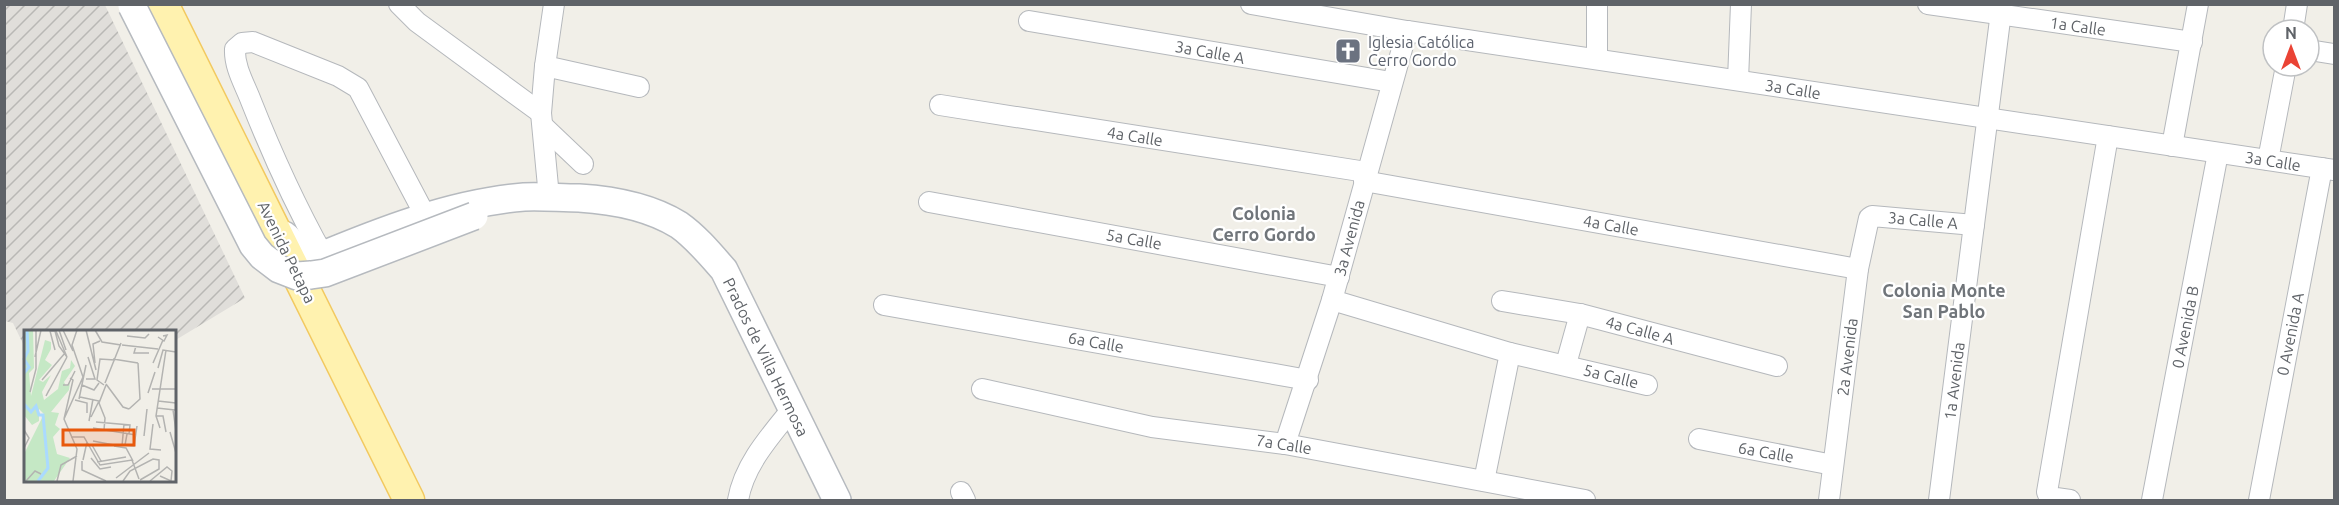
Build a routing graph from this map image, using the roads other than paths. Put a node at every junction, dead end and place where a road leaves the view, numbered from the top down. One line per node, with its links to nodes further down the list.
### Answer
1 (163, 4): 36 (main road, Avenida Petapa)
2 (399, 4): 23 (street)
3 (554, 4): 16 (street)
4 (1251, 4): 11 (street, 3a Calle)
5 (1597, 4): 15 (street)
6 (1741, 4): 18 (street)
7 (1928, 4): 10 (street, 1a Calle)
8 (2198, 4): 14 (street)
9 (132, 5): 31 (main road, bridge)
10 (2002, 10): 14 (street, 1a Calle); 22 (street)
11 (1348, 13): 13 (street, 3a Calle)
12 (1029, 21): 19 (street, 3a Calle A)
13 (1407, 31): 15 (street, 3a Calle); 19 (street, 3a Avenida)
14 (2192, 42): 25 (street)
15 (1597, 59): 18 (street, 3a Calle)
16 (545, 66): 20 (street); 23 (street)
17 (2284, 78): 27 (street)
18 (1738, 81): 22 (street, 3a Calle)
19 (1391, 82): 30 (street, 3a Avenida)
20 (639, 87)
21 (940, 105): 30 (street, 4a Calle)
22 (1988, 118): 24 (street, 3a Calle); 35 (street, 1a Avenida)
23 (542, 119): 28 (street); 31 (street)
24 (2108, 136): 25 (street, 3a Calle); 61 (street)
25 (2172, 146): 26 (street, 3a Calle)
26 (2218, 153): 27 (street, 3a Calle); 62 (street, 0 Avenida B)
27 (2268, 160): 29 (street, 3a Calle)
28 (583, 164)
29 (2328, 169): 63 (street, 0 Avenida A)
30 (1365, 176): 38 (street, 4a Calle); 39 (street, 3a Avenida)
31 (537, 197): 34 (main road, Prados de Villa Hermosa); 50 (main road, Prados de Villa Hermosa)
32 (928, 202): 39 (street, 5a Calle)
33 (1872, 216): 35 (street, 3a Calle A); 38 (street, 2a Avenida)
34 (426, 217): 37 (main road, Prados de Villa Hermosa); 37 (street)
35 (1974, 225): 60 (street, 1a Avenida)
36 (276, 230): 37 (main road, Prados de Villa Hermosa); 55 (main road, Avenida Petapa)
37 (323, 255)
38 (1858, 269): 53 (street, 2a Avenida)
39 (1339, 277): 40 (street, 3a Avenida)
40 (1332, 300): 44 (street, 5a Calle); 47 (street, 3a Avenida)
41 (1502, 301): 43 (street, 4a Calle A)
42 (884, 305): 47 (street, 6a Calle)
43 (1580, 314): 45 (street); 46 (street, 4a Calle A)
44 (1509, 352): 45 (street, 5a Calle); 54 (street)
45 (1566, 364): 48 (street, 5a Calle)
46 (1777, 366)
47 (1308, 380): 52 (street, 3a Avenida)
48 (1647, 385)
49 (982, 388): 52 (street, 7a Calle)
50 (792, 409): 56 (street); 57 (main road, Prados de Villa Hermosa)
51 (1699, 440): 53 (street, 6a Calle)
52 (1285, 444): 54 (street, 7a Calle)
53 (1833, 465): 59 (street, 2a Avenida)
54 (1484, 481): 58 (street, 7a Calle)
55 (409, 501)
56 (738, 501)
57 (837, 501)
58 (1585, 501)
59 (1829, 501)
60 (1939, 501)
61 (2070, 501)
62 (2152, 501)
63 (2259, 501)

